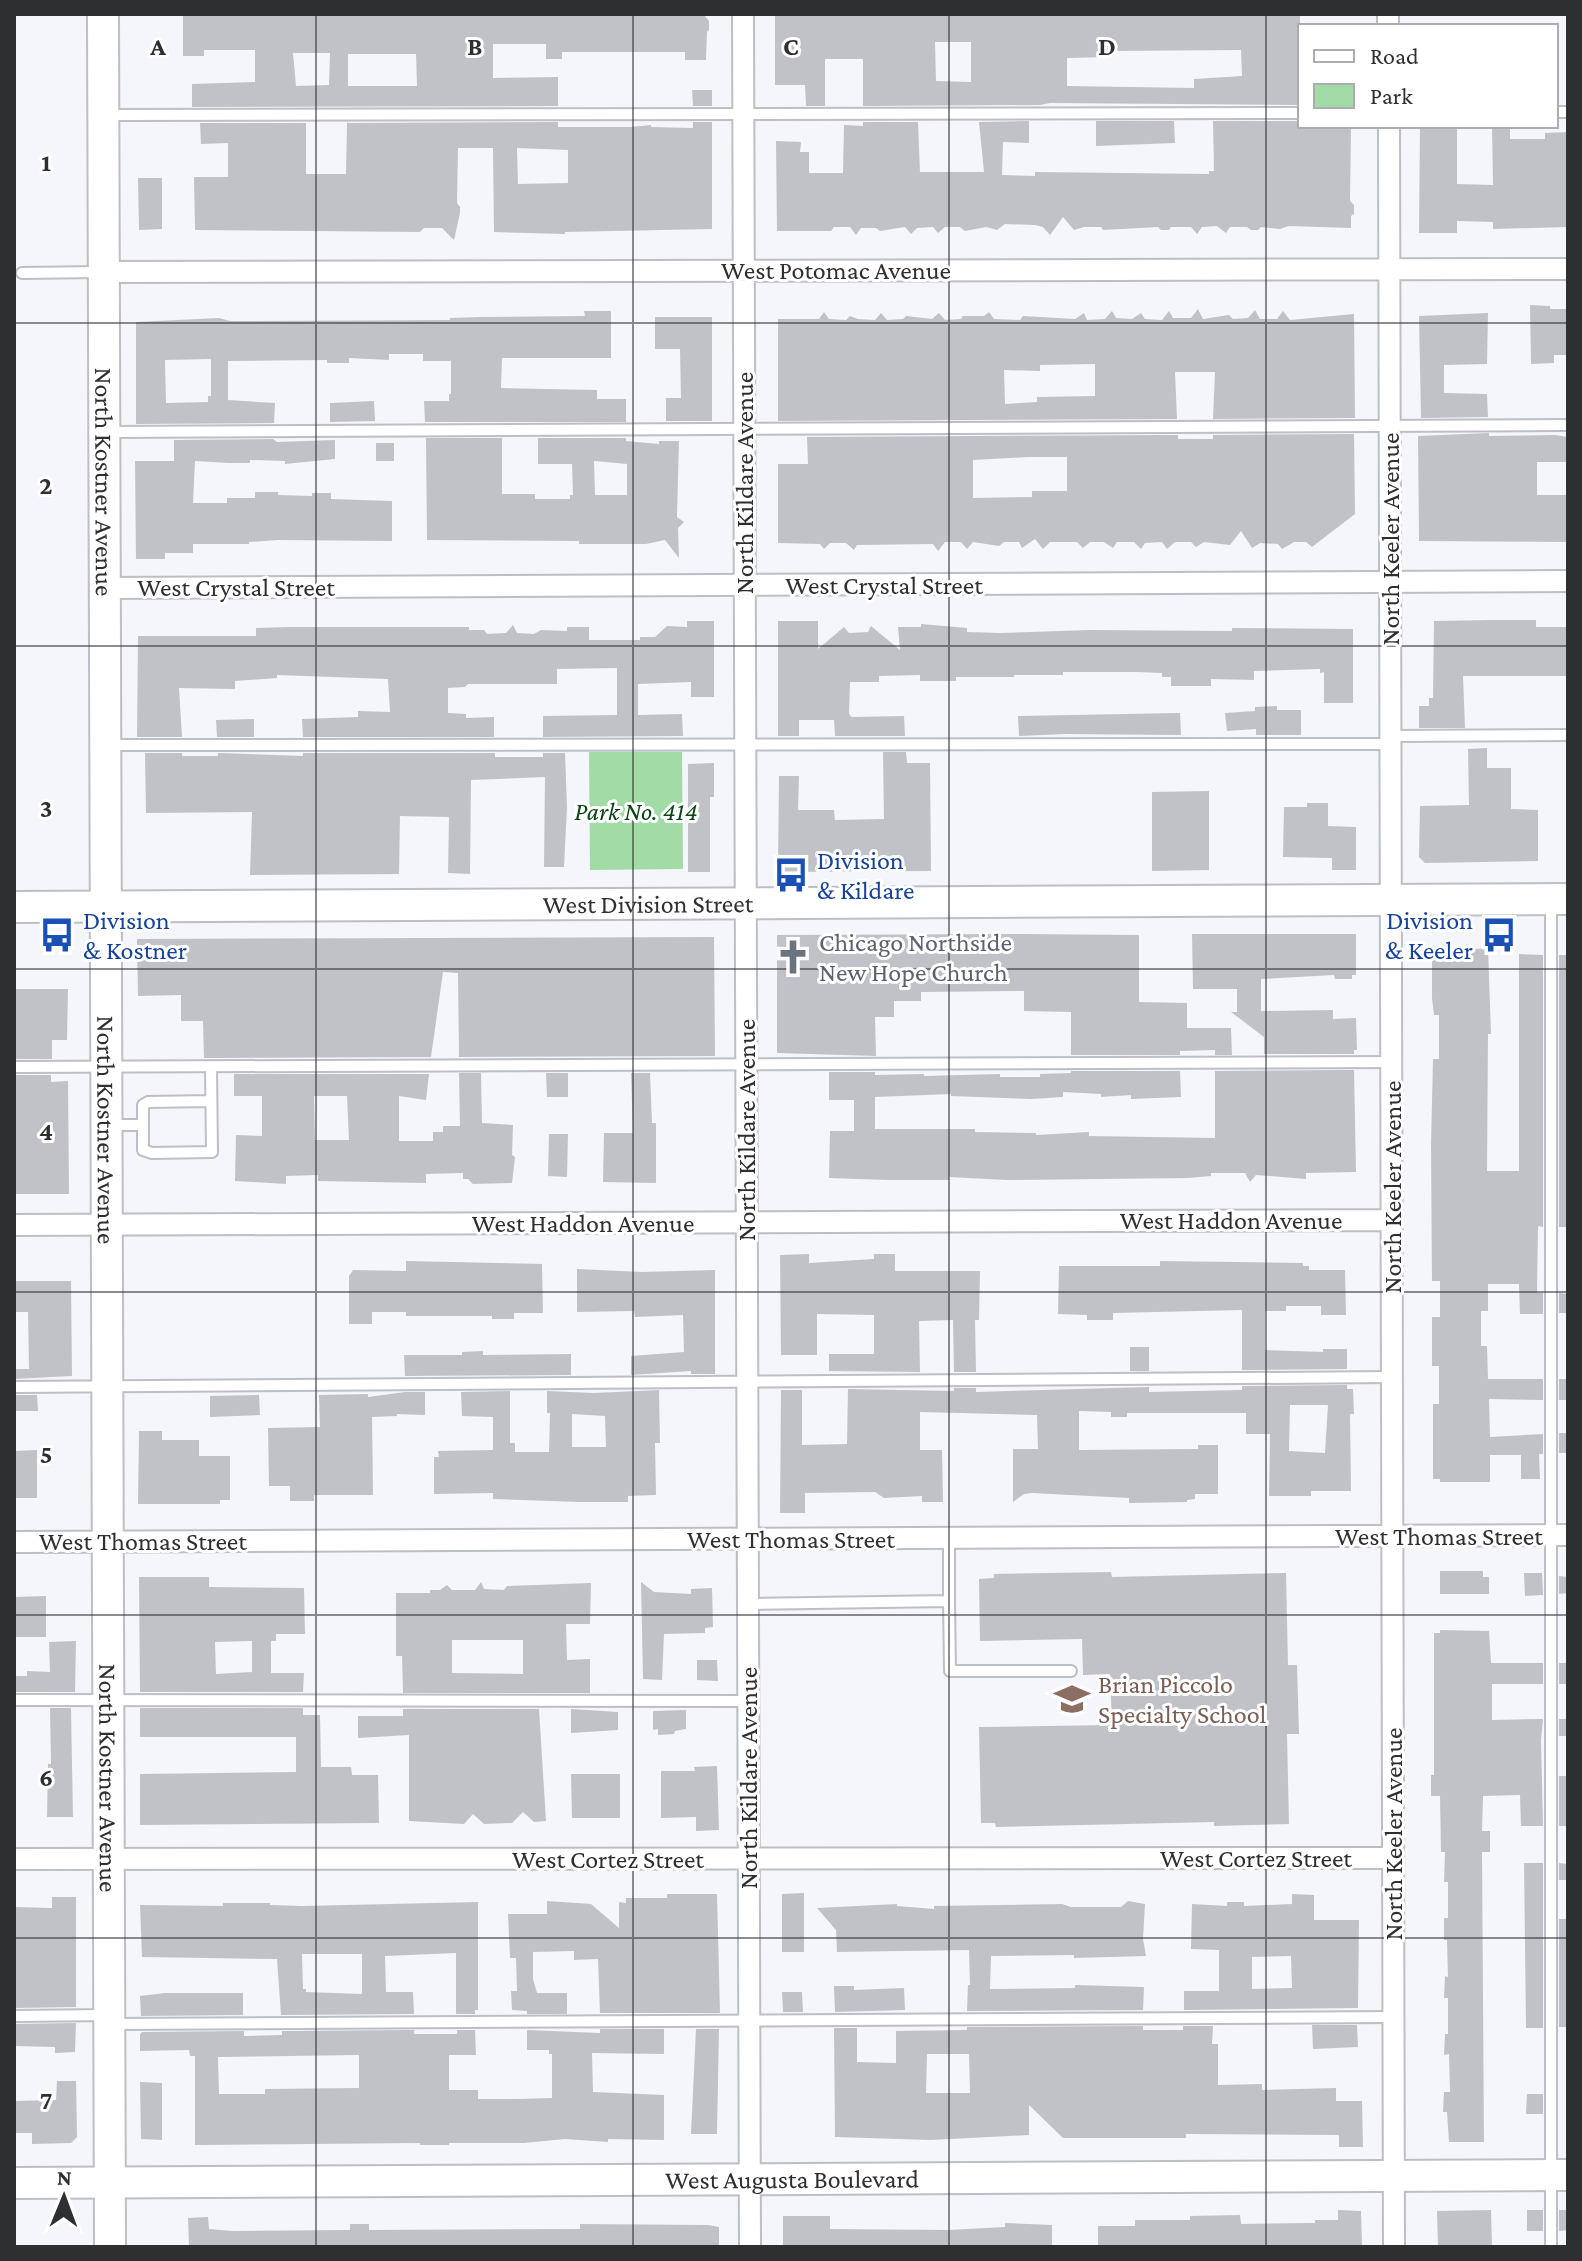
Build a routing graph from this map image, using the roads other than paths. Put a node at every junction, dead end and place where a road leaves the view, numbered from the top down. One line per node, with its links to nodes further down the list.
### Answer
1 (103, 14): 5 (street, North Kostner Avenue)
2 (743, 14): 4 (street, North Kildare Avenue)
3 (1298, 113): 4 (lane)
4 (743, 114): 5 (lane); 9 (street, North Kildare Avenue)
5 (103, 115): 10 (street, North Kostner Avenue)
6 (1389, 128): 7 (street, North Keeler Avenue)
7 (1389, 269): 8 (street, West Potomac Avenue); 9 (street, West Potomac Avenue); 13 (street, North Keeler Avenue)
8 (1568, 269)
9 (744, 271): 10 (street, West Potomac Avenue); 14 (street, North Kildare Avenue)
10 (103, 272): 11 (lane); 15 (street, North Kostner Avenue)
11 (22, 273)
12 (1568, 425): 13 (lane)
13 (1389, 426): 14 (lane); 17 (street, North Keeler Avenue)
14 (744, 429): 15 (lane); 18 (street, North Kildare Avenue)
15 (104, 432): 19 (street, North Kostner Avenue)
16 (1568, 581): 17 (street, West Crystal Street)
17 (1390, 582): 18 (street, West Crystal Street); 21 (street, North Keeler Avenue)
18 (745, 587): 19 (street, West Crystal Street); 22 (street, North Kildare Avenue)
19 (104, 588): 23 (street, North Kostner Avenue)
20 (1568, 735): 21 (lane)
21 (1390, 740): 22 (lane); 25 (street, North Keeler Avenue)
22 (745, 744): 23 (lane); 26 (street, North Kildare Avenue)
23 (104, 745): 27 (street, North Kostner Avenue)
24 (1560, 899): 25 (street, West Division Street); 46 (lane)
25 (1391, 900): 26 (street, West Division Street); 29 (street, North Keeler Avenue)
26 (746, 903): 27 (street, West Division Street); 30 (street, North Kildare Avenue)
27 (104, 906): 28 (street, West Division Street); 32 (street, North Kostner Avenue)
28 (14, 907)
29 (1391, 1062): 30 (lane); 37 (street, North Keeler Avenue)
30 (746, 1064): 33 (lane); 38 (street, North Kildare Avenue)
31 (14, 1067): 32 (lane)
32 (105, 1067): 33 (lane); 35 (street, North Kostner Avenue)
33 (211, 1067): 34 (lane)
34 (211, 1101): 36 (lane); 36 (lane)
35 (105, 1125): 36 (lane); 39 (street, North Kostner Avenue)
36 (143, 1125)
37 (1392, 1220): 38 (street, West Haddon Avenue); 41 (street, North Keeler Avenue)
38 (746, 1222): 39 (street, West Haddon Avenue); 42 (street, North Kildare Avenue)
39 (106, 1224): 40 (street, West Haddon Avenue); 44 (street, North Kostner Avenue)
40 (14, 1225)
41 (1392, 1377): 42 (lane); 45 (street, North Keeler Avenue)
42 (747, 1380): 44 (lane); 48 (street, North Kildare Avenue)
43 (14, 1387): 44 (lane)
44 (107, 1388): 49 (street, North Kostner Avenue)
45 (1393, 1536): 46 (street, West Thomas Street); 47 (street, West Thomas Street); 57 (street, North Keeler Avenue)
46 (1560, 1536): 65 (lane)
47 (949, 1538): 48 (street, West Thomas Street); 51 (lane)
48 (747, 1539): 49 (street, West Thomas Street); 52 (street, North Kildare Avenue)
49 (107, 1541): 50 (street, West Thomas Street); 55 (street, North Kostner Avenue)
50 (14, 1542)
51 (949, 1601): 52 (lane); 53 (lane)
52 (748, 1604): 56 (street, North Kildare Avenue)
53 (1071, 1671)
54 (14, 1700): 55 (lane)
55 (108, 1700): 56 (lane); 59 (street, North Kostner Avenue)
56 (748, 1701): 60 (street, North Kildare Avenue)
57 (1393, 1858): 60 (street, West Cortez Street); 62 (street, North Keeler Avenue)
58 (14, 1859): 59 (street, West Cortez Street)
59 (109, 1859): 60 (street, West Cortez Street); 63 (street, North Kostner Avenue)
60 (748, 1859): 64 (street, North Kildare Avenue)
61 (14, 2016): 63 (lane)
62 (1393, 2017): 64 (lane); 66 (street, North Keeler Avenue)
63 (110, 2020): 64 (lane); 69 (street, North Kostner Avenue)
64 (749, 2020): 67 (street, North Kildare Avenue)
65 (1559, 2175): 66 (street, West Augusta Boulevard); 73 (lane)
66 (1394, 2176): 67 (street, West Augusta Boulevard); 72 (street, North Keeler Avenue)
67 (749, 2179): 69 (street, West Augusta Boulevard); 71 (street, North Kildare Avenue)
68 (14, 2183): 69 (street, West Augusta Boulevard)
69 (109, 2183): 70 (street, North Kostner Avenue)
70 (110, 2247)
71 (750, 2247)
72 (1394, 2247)
73 (1551, 2247)

